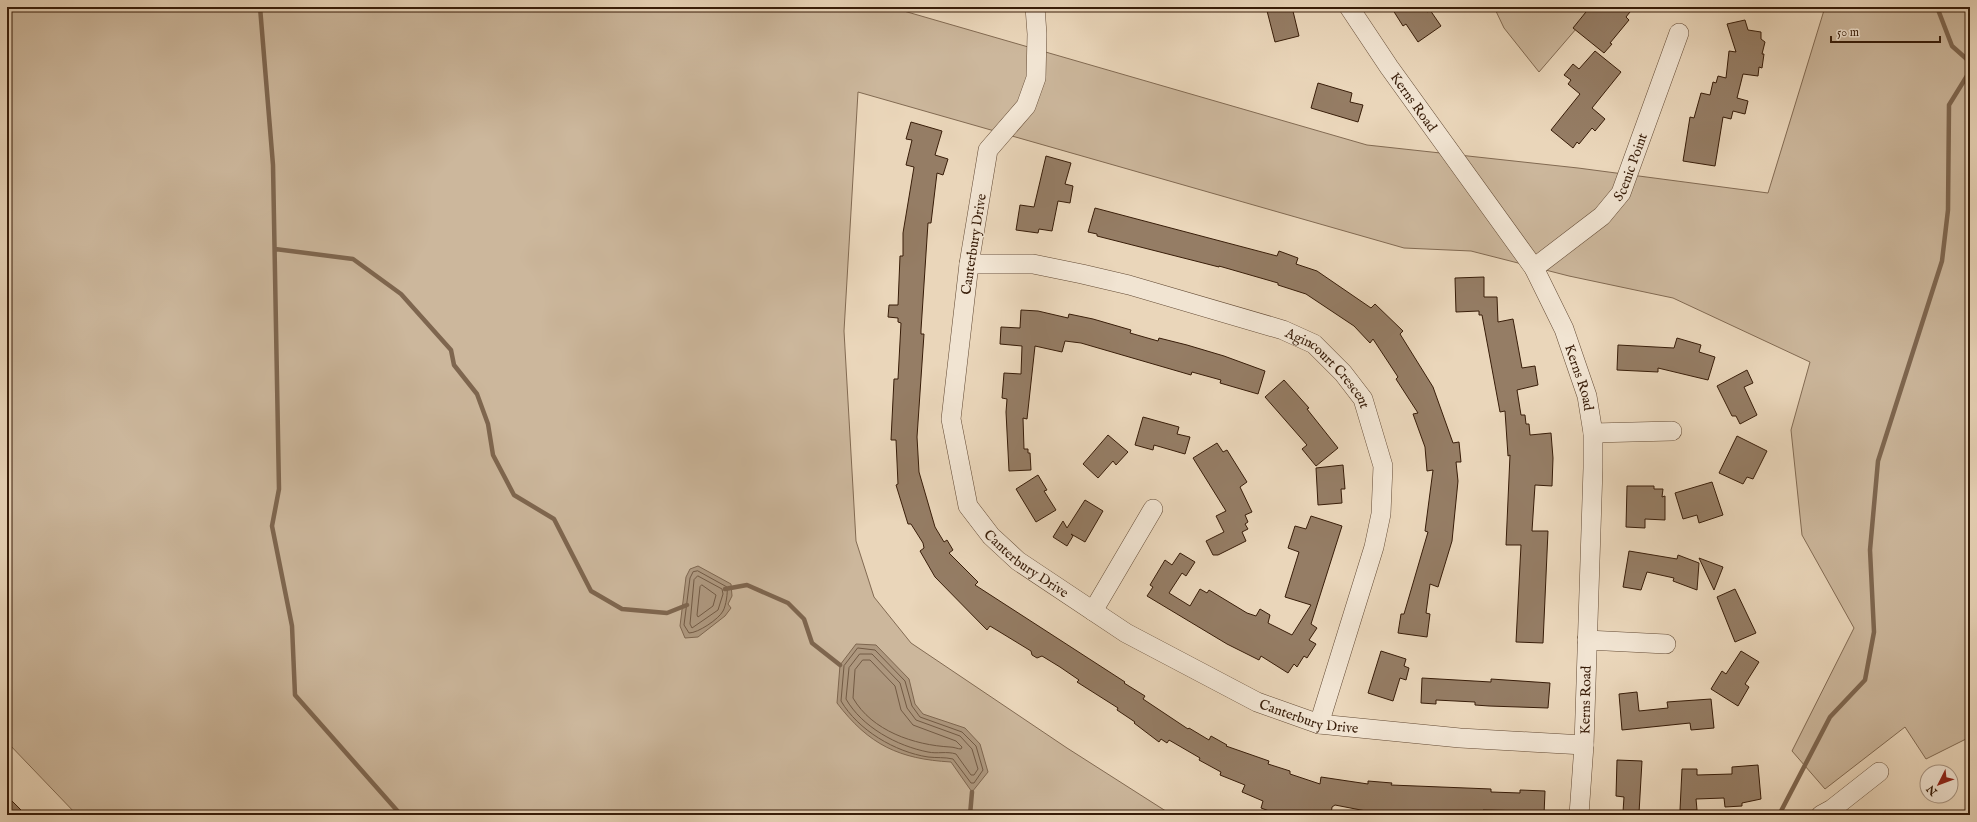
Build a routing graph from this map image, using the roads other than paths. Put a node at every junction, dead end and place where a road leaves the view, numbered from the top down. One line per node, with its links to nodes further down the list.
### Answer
1 (1035, 7): 4 (street, Canterbury Drive)
2 (1349, 7): 5 (street, Kerns Road)
3 (1679, 33): 5 (street, Scenic Point)
4 (969, 264): 9 (street, Canterbury Drive); 12 (street, Agincourt Crescent)
5 (1534, 268): 7 (street, Kerns Road)
6 (1672, 431): 7 (street)
7 (1593, 433): 10 (street, Kerns Road)
8 (1152, 510): 9 (street)
9 (1093, 611): 12 (street, Canterbury Drive)
10 (1587, 640): 11 (street); 13 (street, Kerns Road)
11 (1666, 644)
12 (1319, 724): 13 (street, Canterbury Drive)
13 (1584, 745): 15 (street, Kerns Road)
14 (1879, 772): 16 (street)
15 (1579, 815)
16 (1821, 815)

